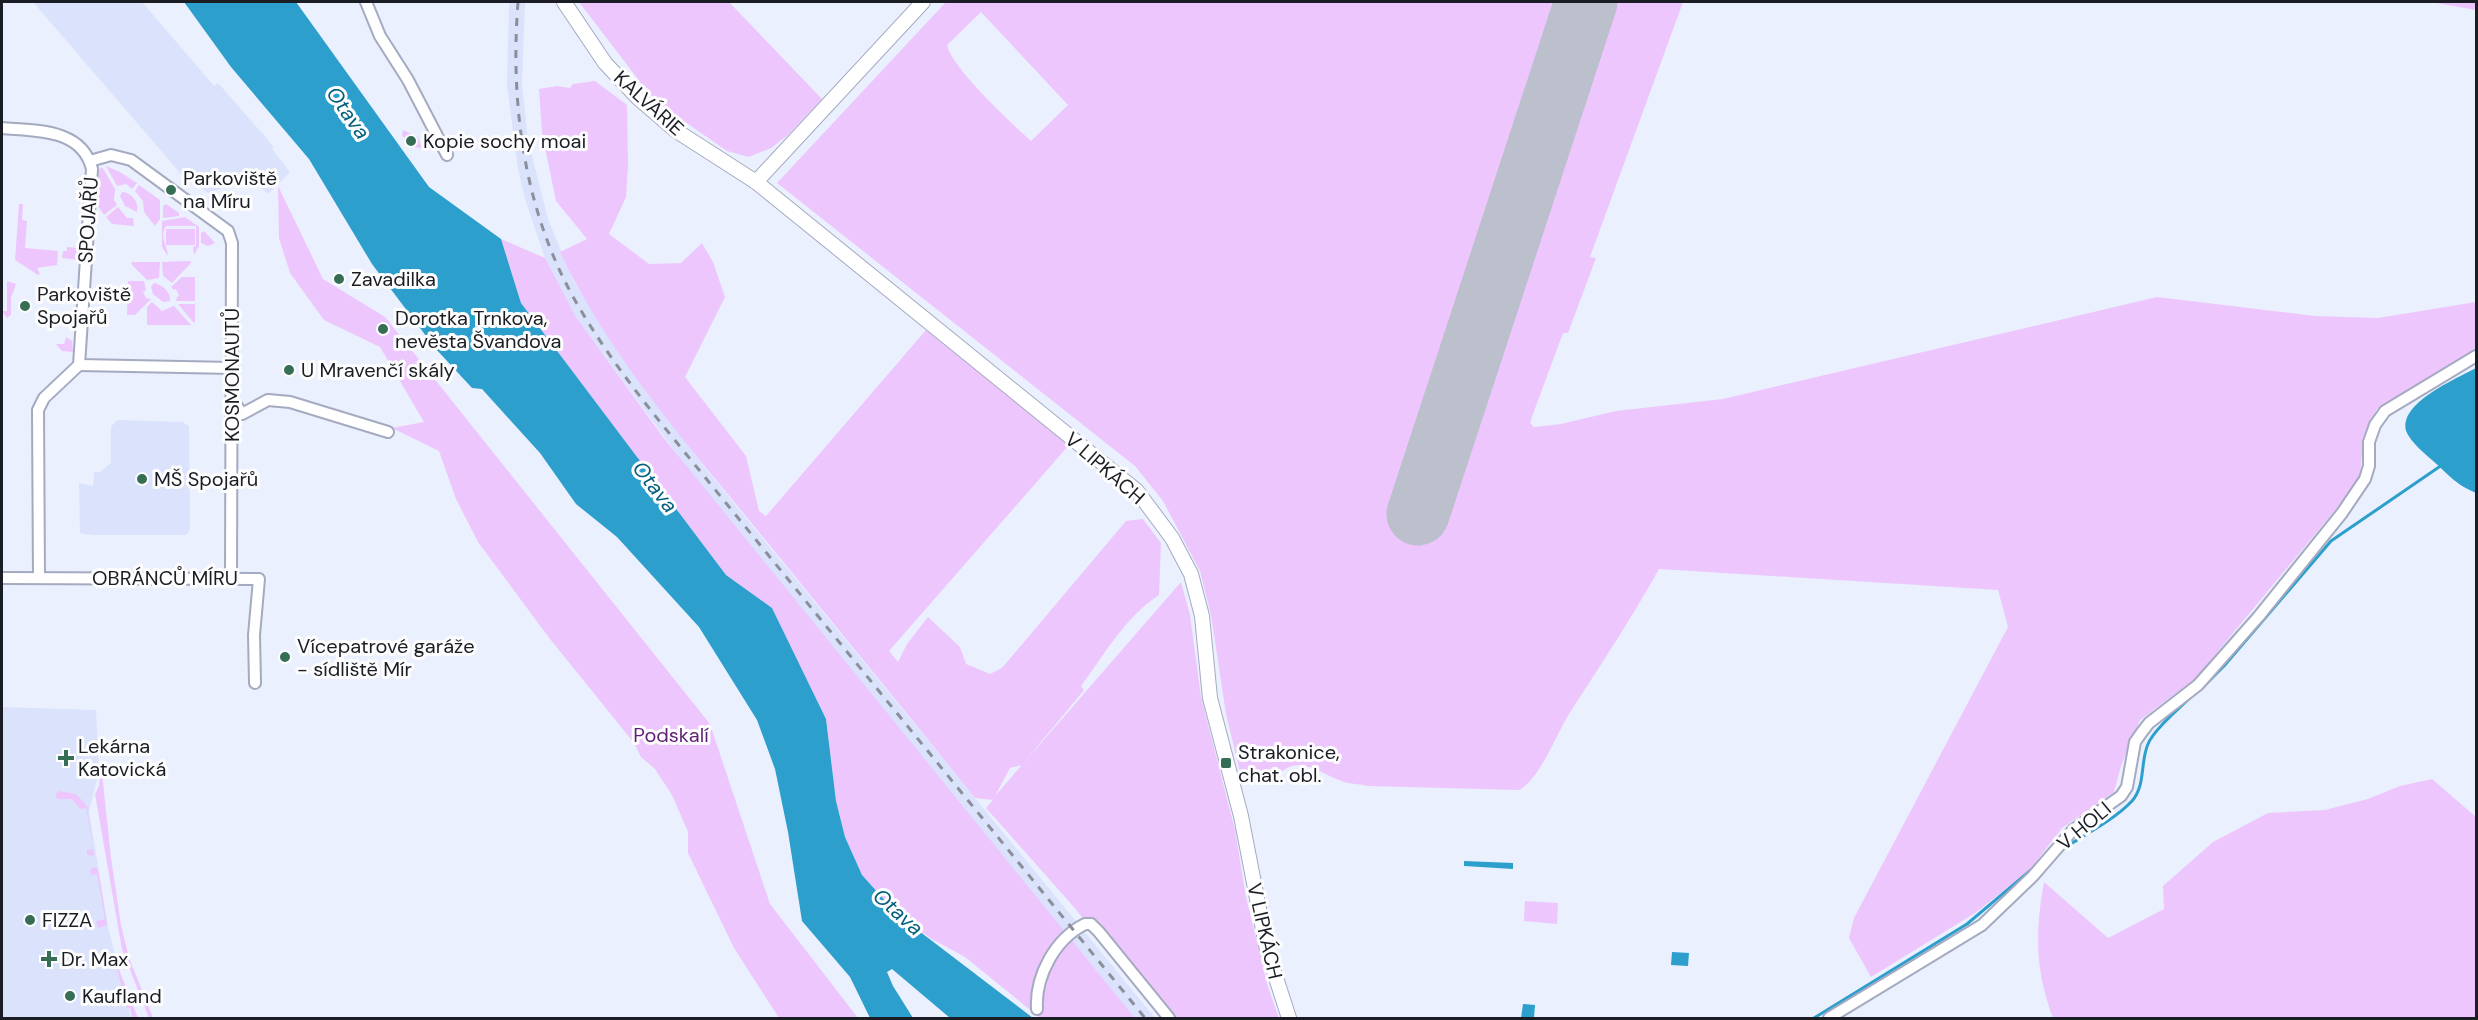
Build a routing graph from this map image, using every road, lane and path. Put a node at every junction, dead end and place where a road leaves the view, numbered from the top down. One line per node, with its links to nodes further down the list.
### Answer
1 (366, 2): 5 (street)
2 (564, 2): 7 (street, KALVÁRIE)
3 (923, 2): 7 (street)
4 (2, 128): 6 (street, SPOJAŘŮ)
5 (447, 155)
6 (90, 161): 9 (street, SPOJAŘŮ); 10 (street, KOSMONAUTŮ)
7 (756, 182): 19 (street, V LIPKÁCH)
8 (2476, 356): 20 (street, V HOLI)
9 (79, 365): 10 (street); 14 (street)
10 (232, 368): 11 (street, KOSMONAUTŮ)
11 (232, 400): 12 (street); 15 (street, KOSMONAUTŮ)
12 (388, 432)
13 (2, 578): 14 (street, OBRÁNCŮ MÍRU)
14 (39, 578): 15 (street, OBRÁNCŮ MÍRU)
15 (231, 578): 16 (street, OBRÁNCŮ MÍRU)
16 (255, 683)
17 (1037, 1009): 18 (street)
18 (1169, 1018)
19 (1289, 1018)
20 (1829, 1018)

